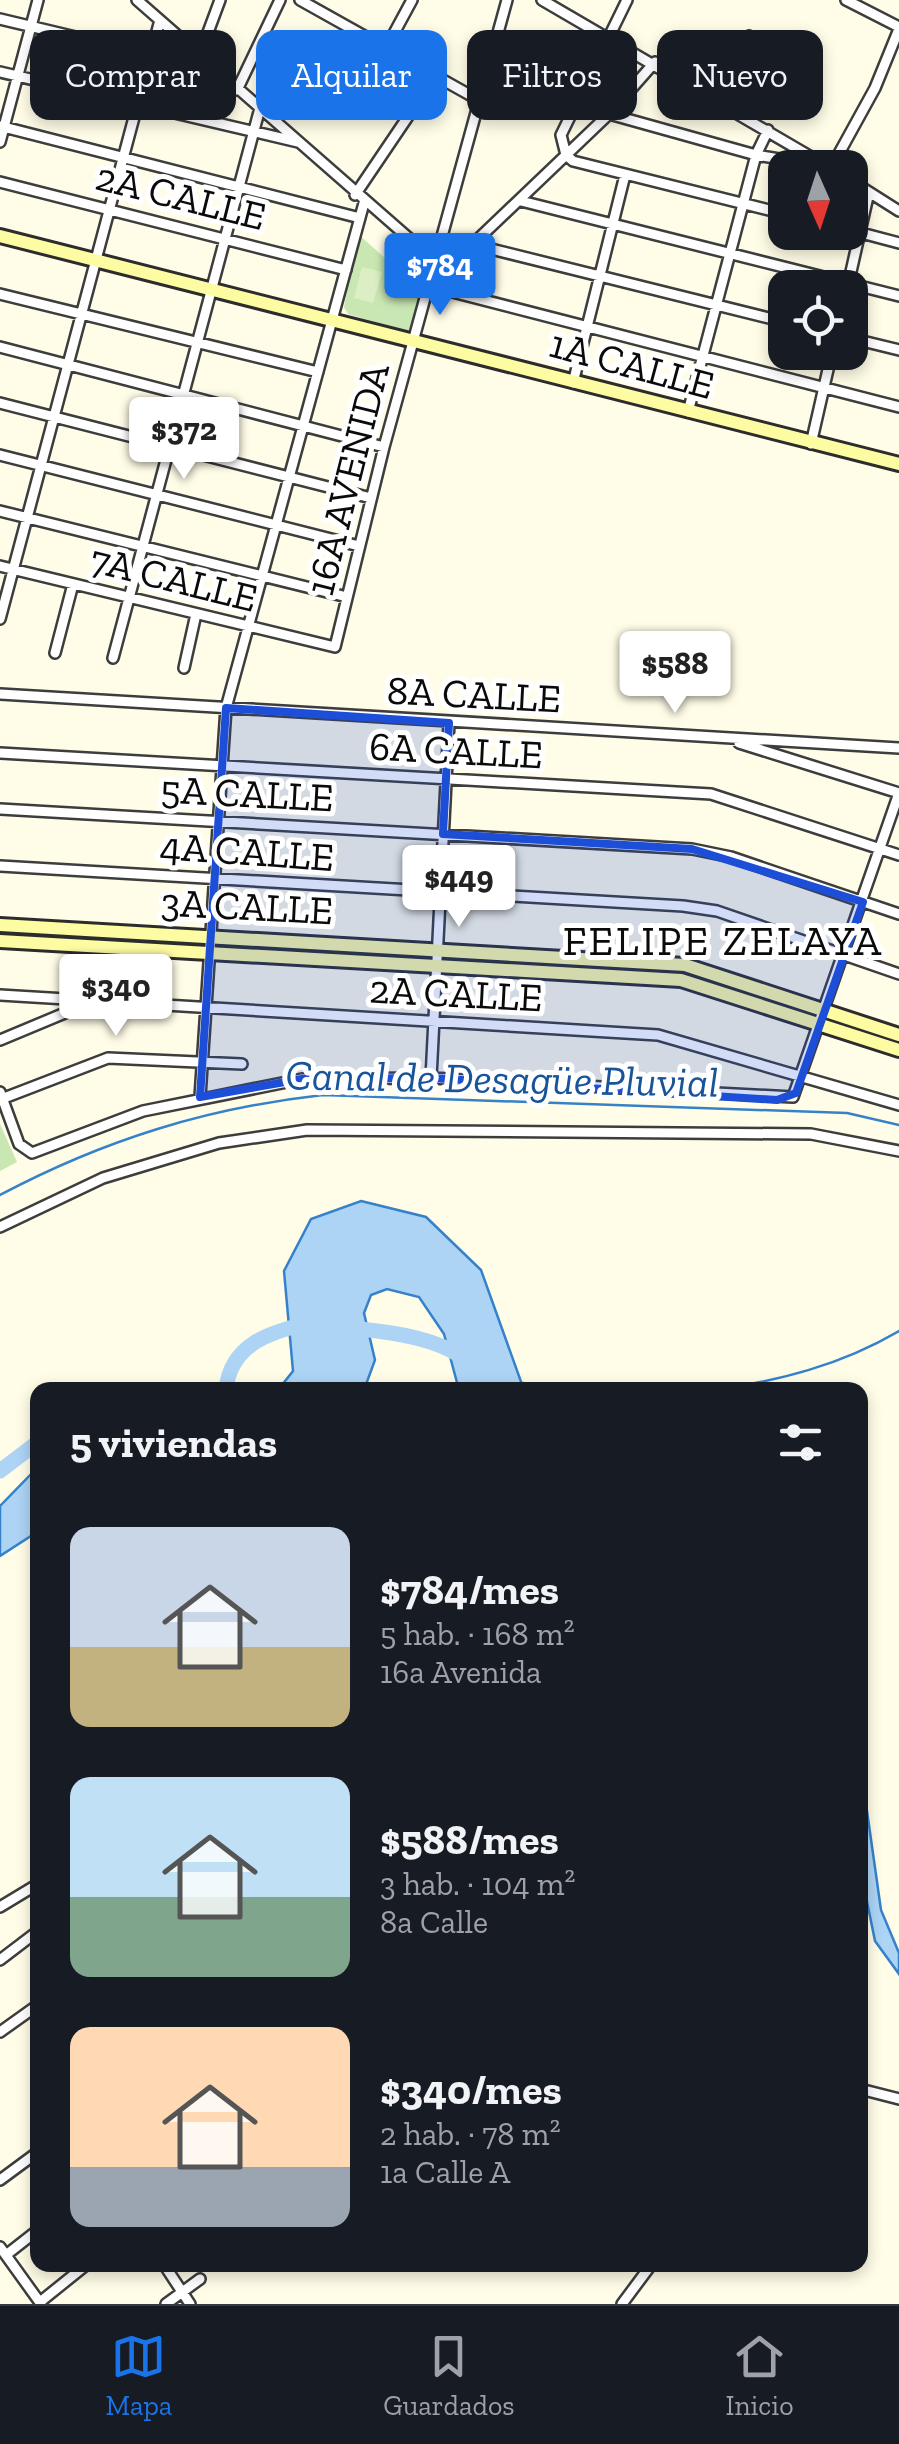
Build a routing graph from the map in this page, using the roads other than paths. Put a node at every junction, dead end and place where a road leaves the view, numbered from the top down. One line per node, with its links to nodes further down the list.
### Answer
1 (38, 0): 14 (street)
2 (137, 0): 11 (street)
3 (220, 0): 19 (street)
4 (280, 0): 31 (street)
5 (300, 0): 20 (street)
6 (412, 0): 21 (street)
7 (507, 0): 22 (street, 16A AVENIDA)
8 (627, 0): 24 (street)
9 (846, 0): 15 (street)
10 (548, 2): 23 (street)
11 (149, 4): 13 (street)
12 (0, 19): 14 (street)
13 (160, 20): 17 (street); 18 (street)
14 (31, 26): 16 (street); 28 (street)
15 (899, 28): 49 (street)
16 (47, 30)
17 (157, 30)
18 (172, 30)
19 (209, 30)
20 (351, 30)
21 (396, 30)
22 (498, 30)
23 (596, 30)
24 (612, 30)
25 (637, 52): 26 (street)
26 (655, 62): 30 (street)
27 (0, 72): 28 (street)
28 (18, 76): 29 (street); 43 (street)
29 (30, 79)
30 (637, 82)
31 (237, 90): 32 (street)
32 (256, 105)
33 (132, 120): 52 (street)
34 (203, 120): 45 (street)
35 (257, 120): 45 (street)
36 (274, 120): 47 (street)
37 (406, 120): 58 (street)
38 (473, 120): 75 (street, 16A AVENIDA)
39 (568, 120): 50 (street)
40 (603, 120): 50 (street)
41 (631, 120): 51 (street)
42 (751, 120): 44 (street)
43 (2, 126): 46 (street); 52 (street)
44 (768, 130): 48 (street); 51 (street)
45 (254, 132): 47 (street); 56 (street)
46 (0, 142)
47 (301, 143): 58 (street)
48 (801, 150)
49 (840, 150)
50 (566, 155): 54 (street); 60 (street)
51 (756, 155): 53 (street); 62 (street)
52 (122, 156): 56 (street); 63 (street)
53 (768, 157)
54 (625, 174): 62 (street); 67 (street)
55 (0, 182): 63 (street, 2A CALLE)
56 (240, 187): 66 (street); 70 (street)
57 (869, 192): 59 (street); 65 (street)
58 (355, 195): 61 (street)
59 (868, 195)
60 (521, 202): 67 (street); 72 (street)
61 (364, 203): 66 (street); 75 (street)
62 (743, 203): 64 (street); 73 (street)
63 (108, 208): 70 (street, 2A CALLE); 74 (street)
64 (768, 210)
65 (899, 211)
66 (360, 218): 76 (street)
67 (614, 225): 73 (street); 78 (street)
68 (868, 235): 71 (street)
69 (0, 236): 74 (street, 1A CALLE)
70 (227, 238): 76 (street, 2A CALLE); 80 (street)
71 (899, 243)
72 (475, 245): 78 (street); 79 (street)
73 (731, 255): 77 (street); 84 (street)
74 (94, 261): 80 (street, 1A CALLE); 85 (street)
75 (435, 261): 79 (street, 16A AVENIDA)
76 (346, 270): 86 (street)
77 (790, 270)
78 (600, 276): 84 (street); 88 (street)
79 (430, 286): 88 (street); 89 (street, 16A AVENIDA)
80 (214, 289): 86 (street, 1A CALLE); 91 (street)
81 (868, 289): 83 (street)
82 (0, 294): 85 (street)
83 (899, 296)
84 (718, 306): 87 (street); 94 (street)
85 (80, 314): 91 (street); 95 (street)
86 (333, 318): 89 (street, 1A CALLE); 97 (street)
87 (768, 318)
88 (587, 330): 94 (street); 98 (street)
89 (414, 339): 98 (street, 1A CALLE); 108 (street, 16A AVENIDA)
90 (868, 342): 93 (street)
91 (200, 343): 97 (street); 100 (street)
92 (0, 347): 95 (street)
93 (899, 350)
94 (703, 358): 99 (street); 103 (street)
95 (67, 364): 100 (street); 104 (street)
96 (828, 370): 99 (street)
97 (318, 372): 105 (street)
98 (574, 383): 103 (street, 1A CALLE)
99 (824, 388): 102 (street); 106 (street)
100 (186, 394): 105 (street); 107 (street)
101 (0, 403): 104 (street)
102 (899, 407)
103 (688, 412): 106 (street, 1A CALLE)
104 (54, 416): 107 (street); 111 (street)
105 (303, 426): 108 (street); 112 (street)
106 (811, 444): 110 (street, 1A CALLE)
107 (171, 446): 112 (street); 113 (street)
108 (384, 447): 114 (street, 16A AVENIDA)
109 (0, 455): 111 (street)
110 (899, 464)
111 (40, 466): 113 (street); 116 (street)
112 (289, 477): 114 (street); 117 (street)
113 (158, 495): 117 (street); 118 (street)
114 (371, 498): 119 (street, 16A AVENIDA)
115 (0, 511): 116 (street)
116 (26, 518): 118 (street); 121 (street)
117 (276, 525): 119 (street); 122 (street)
118 (144, 546): 122 (street); 125 (street)
119 (360, 546): 124 (street, 16A AVENIDA)
120 (0, 566): 121 (street, 7A CALLE)
121 (13, 569): 123 (street, 7A CALLE); 127 (street)
122 (262, 575): 124 (street); 128 (street)
123 (73, 584): 125 (street, 7A CALLE); 130 (street)
124 (347, 597): 129 (street, 16A AVENIDA)
125 (130, 598): 126 (street, 7A CALLE); 131 (street)
126 (196, 614): 128 (street, 7A CALLE); 132 (street)
127 (0, 619)
128 (248, 627): 129 (street, 7A CALLE); 134 (street)
129 (335, 648)
130 (54, 653)
131 (113, 658)
132 (184, 668)
133 (0, 694): 134 (street, 8A CALLE)
134 (226, 708): 135 (street, 8A CALLE); 139 (street)
135 (449, 723): 136 (street, 8A CALLE); 140 (street)
136 (724, 738): 137 (street, 8A CALLE); 141 (street)
137 (899, 748)
138 (0, 754): 139 (street, 6A CALLE)
139 (220, 766): 140 (street, 6A CALLE); 143 (street)
140 (447, 779): 144 (street); 145 (street, 6A CALLE)
141 (899, 793): 145 (street)
142 (0, 809): 143 (street, 5A CALLE)
143 (216, 821): 144 (street, 5A CALLE); 148 (street)
144 (443, 834): 149 (street); 150 (street, 5A CALLE)
145 (880, 848): 146 (street, 6A CALLE); 150 (street)
146 (899, 854)
147 (0, 866): 148 (street, 4A CALLE)
148 (212, 879): 149 (street, 4A CALLE); 153 (street)
149 (440, 894): 155 (street); 157 (street, 4A CALLE)
150 (863, 902): 151 (street, 5A CALLE); 157 (street)
151 (899, 914)
152 (0, 925): 153 (street, 3A CALLE)
153 (209, 936): 155 (street, 3A CALLE); 156 (street)
154 (0, 940): 156 (street, 3A CALLE)
155 (437, 950): 158 (street); 163 (street, 3A CALLE)
156 (209, 952): 158 (street, 3A CALLE); 162 (street)
157 (844, 956): 159 (street, 4A CALLE); 163 (street)
158 (437, 965): 163 (street, 3A CALLE); 164 (street)
159 (899, 974)
160 (0, 995): 161 (street, 2A CALLE)
161 (92, 1002): 162 (street, 2A CALLE); 166 (street)
162 (206, 1008): 164 (street, 2A CALLE); 168 (street)
163 (822, 1017): 165 (street, 3A CALLE); 167 (street, 3A CALLE); 171 (street)
164 (434, 1022): 170 (street); 171 (street, 2A CALLE)
165 (899, 1034)
166 (0, 1040)
167 (899, 1050)
168 (203, 1061): 169 (street); 172 (street); 173 (street)
169 (242, 1064)
170 (430, 1078): 171 (street); 173 (street)
171 (802, 1079): 174 (street, 2A CALLE)
172 (2, 1095): 173 (street)
173 (200, 1096)
174 (899, 1105)
175 (899, 1151): 176 (street)
176 (0, 1227)
177 (30, 1889): 178 (street)
178 (0, 1907)
179 (30, 1938): 180 (street)
180 (0, 1960)
181 (30, 2011): 182 (street)
182 (0, 2032)
183 (868, 2090): 184 (street)
184 (899, 2098)
185 (30, 2158): 186 (street)
186 (0, 2180)
187 (30, 2235): 188 (street)
188 (3, 2251): 194 (street)
189 (77, 2272): 194 (street)
190 (168, 2272): 193 (street)
191 (646, 2272): 198 (street)
192 (200, 2279): 193 (street)
193 (181, 2292): 196 (street); 197 (street)
194 (39, 2301): 195 (street)
195 (25, 2304)
196 (166, 2304)
197 (190, 2304)
198 (622, 2304)

